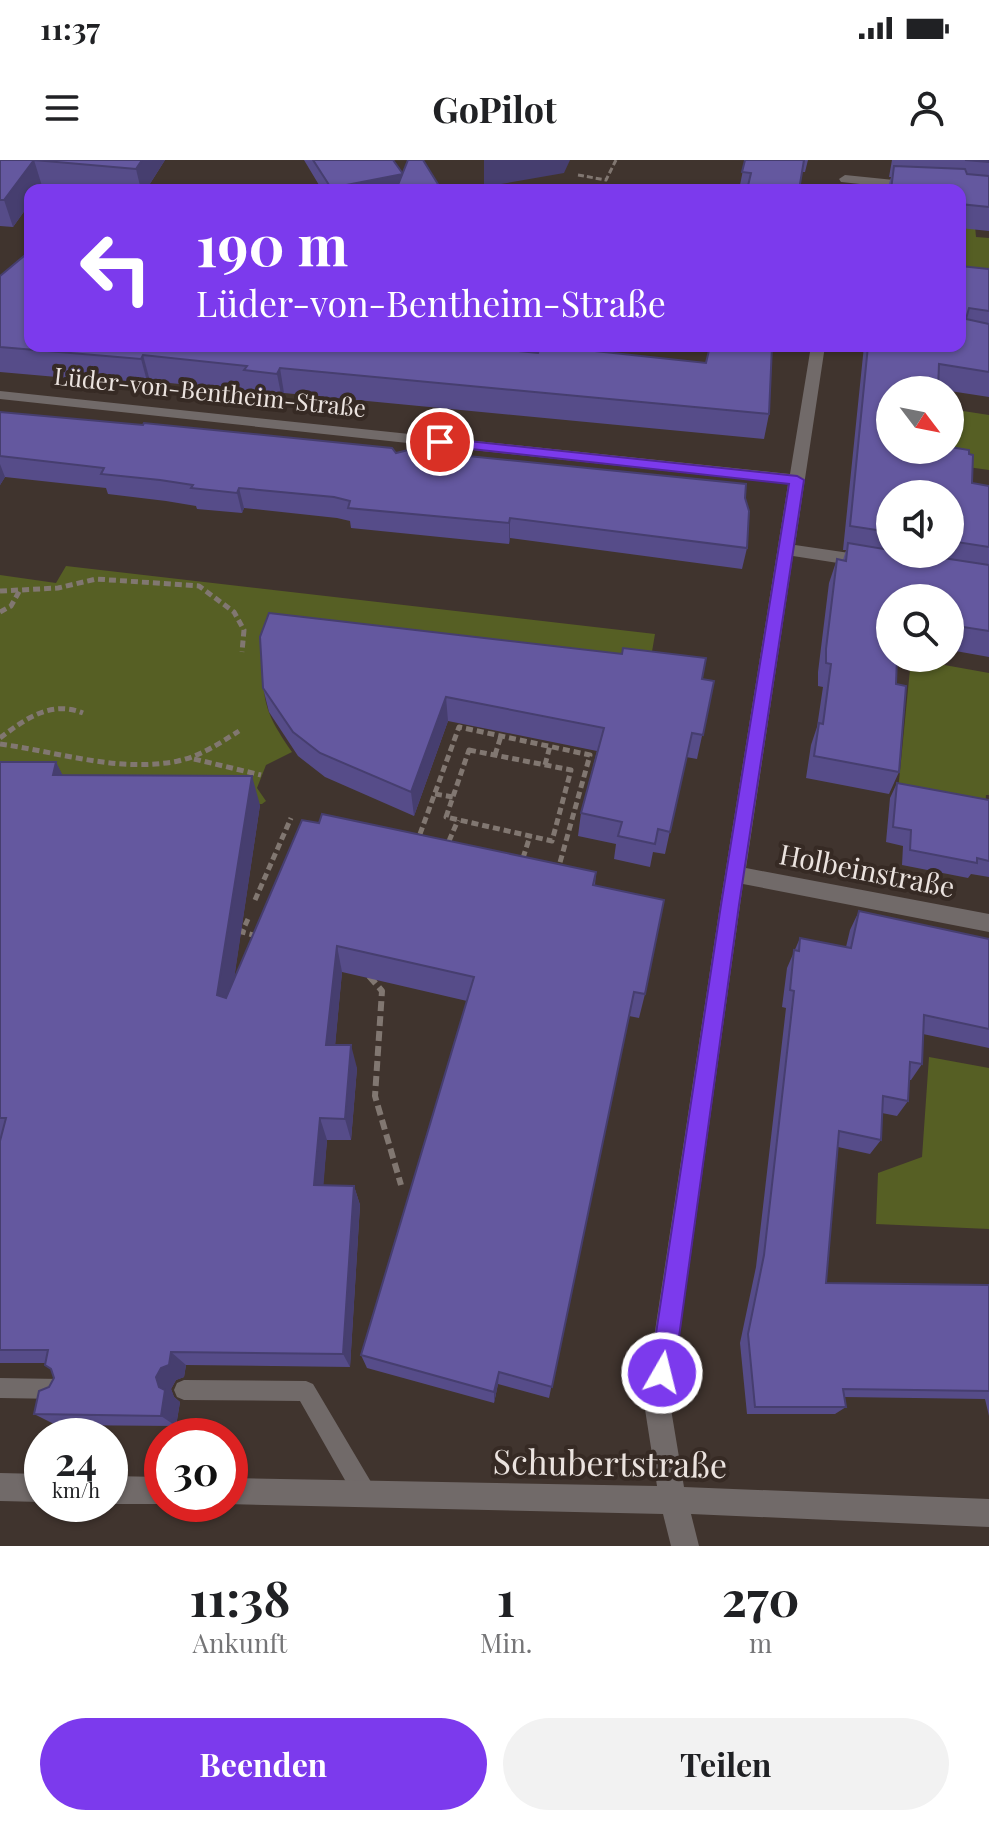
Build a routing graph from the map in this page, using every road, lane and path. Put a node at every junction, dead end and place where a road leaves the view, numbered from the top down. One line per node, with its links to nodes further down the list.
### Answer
1 (616, 160): 2 (path)
2 (578, 175)
3 (845, 180): 4 (street)
4 (888, 184)
5 (966, 191): 6 (street)
6 (974, 192)
7 (817, 352): 9 (street)
8 (0, 395): 9 (street, Lüder-von-Bentheim-Straße)
9 (797, 480): 10 (street)
10 (787, 549): 11 (street); 37 (street)
11 (876, 563)
12 (20, 590): 13 (path); 14 (path); 15 (path)
13 (0, 591)
14 (0, 612)
15 (242, 652)
16 (83, 713): 19 (path)
17 (239, 731): 23 (path)
18 (501, 736): 21 (path); 22 (path); 26 (path)
19 (0, 738)
20 (0, 744): 23 (path)
21 (550, 746): 24 (path); 31 (path)
22 (495, 755): 24 (path); 27 (path)
23 (193, 759): 25 (path)
24 (545, 765): 29 (path)
25 (261, 775)
26 (435, 794): 27 (path); 32 (path)
27 (453, 797): 30 (path)
28 (291, 818): 38 (path)
29 (558, 819): 31 (path); 33 (path)
30 (458, 820): 33 (path); 34 (path)
31 (571, 822): 36 (path)
32 (420, 834)
33 (530, 836): 35 (path)
34 (449, 841)
35 (523, 858)
36 (559, 866)
37 (735, 874): 40 (street, Holbeinstraße); 51 (street)
38 (255, 900)
39 (248, 919): 41 (path)
40 (989, 923)
41 (267, 939)
42 (365, 971): 43 (path)
43 (401, 1185)
44 (0, 1388): 45 (lane)
45 (61, 1389)
46 (184, 1390): 50 (lane)
47 (0, 1487): 48 (street)
48 (24, 1488)
49 (248, 1492): 50 (street, Schubertstraße)
50 (366, 1495): 51 (street, Schubertstraße)
51 (673, 1500): 52 (street, Schubertstraße); 53 (street)
52 (989, 1513)
53 (685, 1546)

